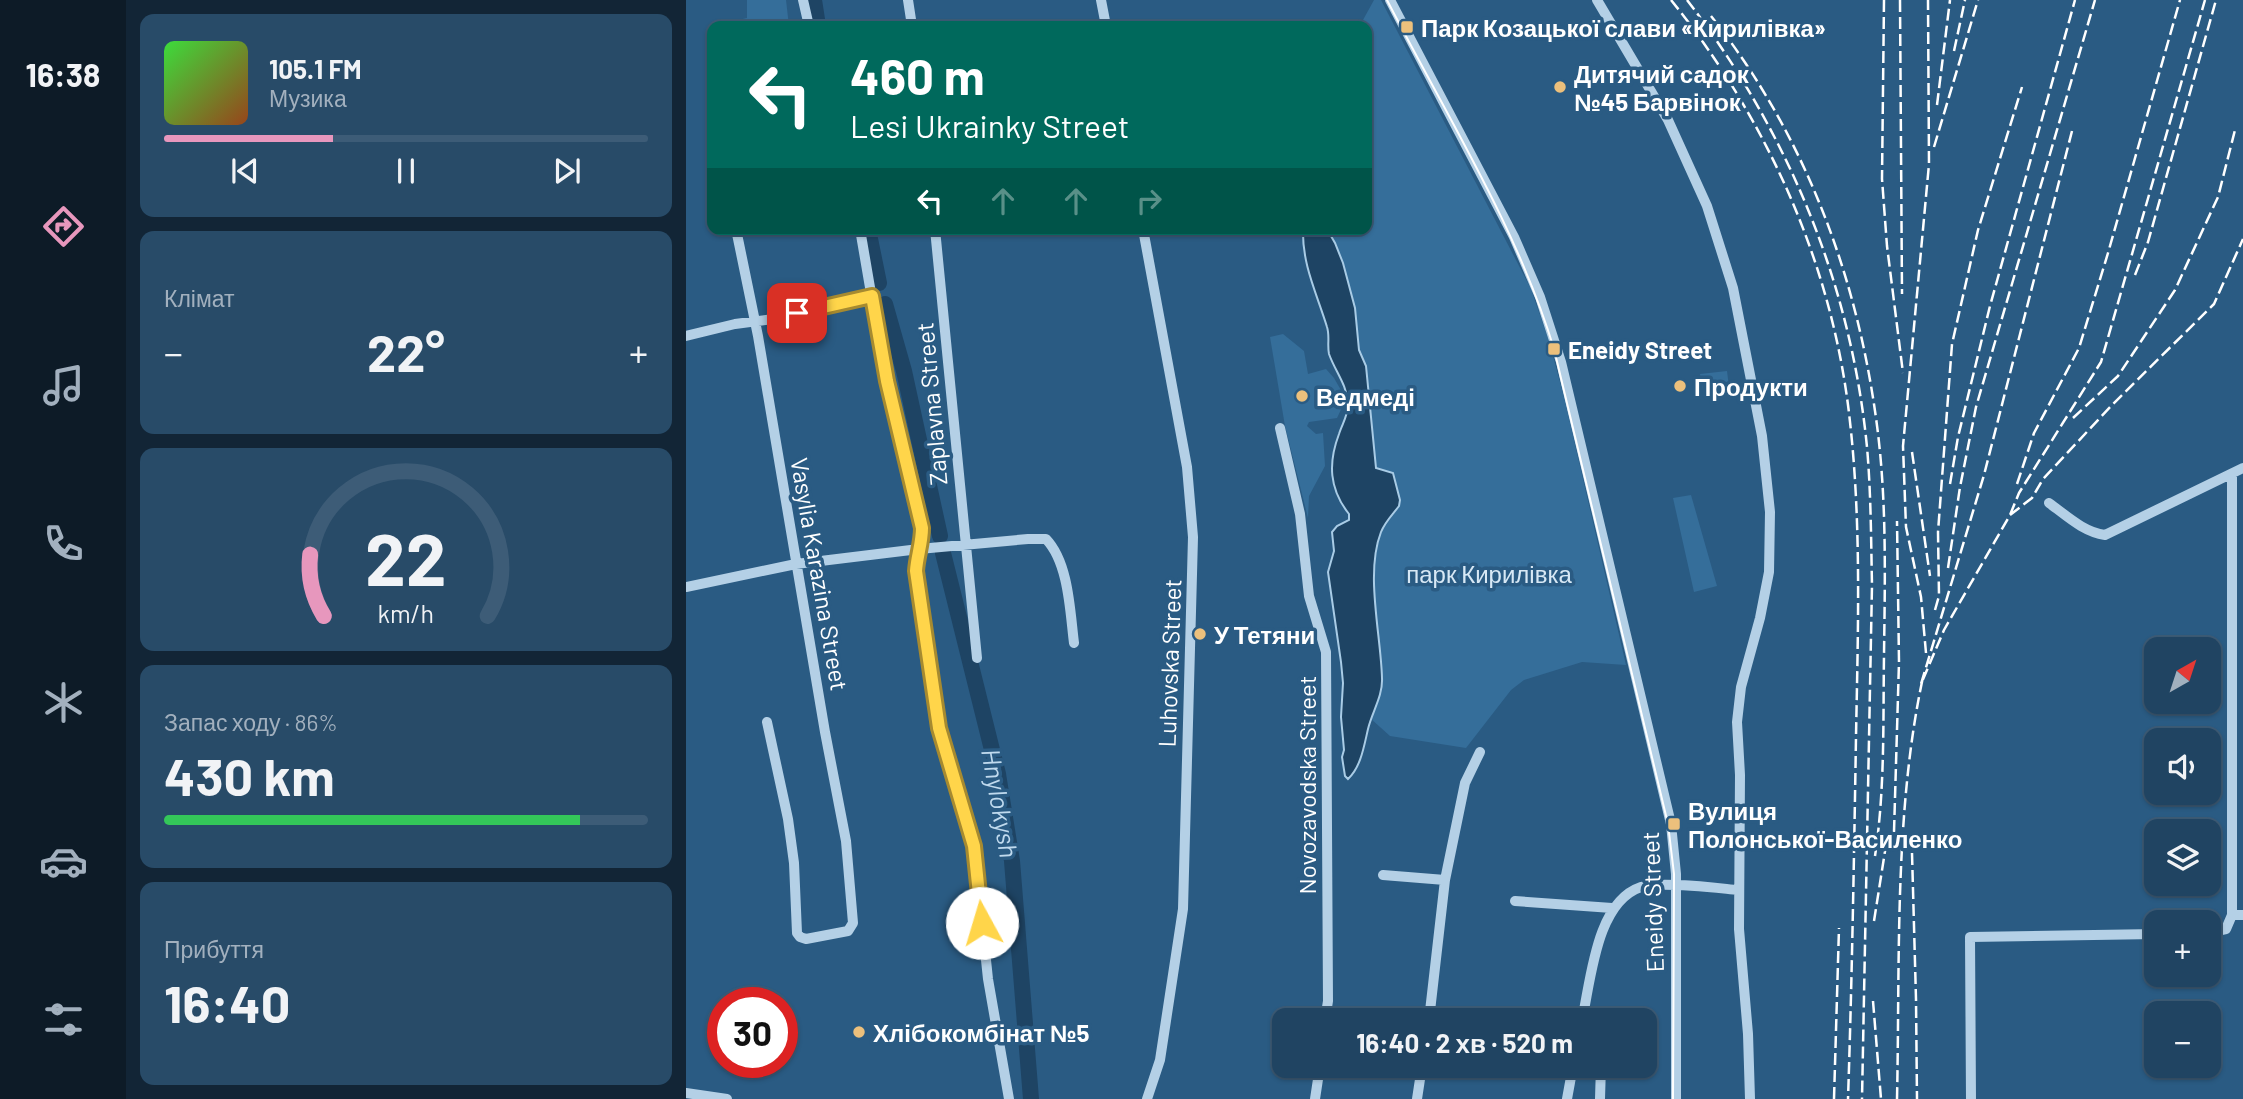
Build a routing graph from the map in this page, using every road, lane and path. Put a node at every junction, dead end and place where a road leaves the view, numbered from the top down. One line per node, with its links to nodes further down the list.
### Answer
1 (803, 0): 6 (street)
2 (908, 0): 7 (street)
3 (1101, 0): 8 (street)
4 (1390, 0): 30 (street, Eneidy Street)
5 (1597, 0): 31 (street)
6 (808, 21)
7 (911, 21)
8 (1105, 21)
9 (737, 235): 14 (street, Vasylia Karazina Street)
10 (861, 235): 13 (street)
11 (936, 235): 20 (street, Zaplavna Street)
12 (1144, 235): 47 (street, Luhovska Street)
13 (872, 296): 14 (street); 21 (street)
14 (754, 321): 15 (street); 22 (street, Vasylia Karazina Street)
15 (686, 336)
16 (1280, 428): 37 (street, Novozavodska Street)
17 (2243, 468): 18 (street)
18 (2232, 474): 19 (street); 34 (street)
19 (2049, 503)
20 (965, 546): 21 (street); 24 (street); 25 (street, Zaplavna Street)
21 (919, 549): 22 (street); 46 (street)
22 (796, 564): 23 (street); 26 (street, Vasylia Karazina Street)
23 (686, 587)
24 (1074, 643)
25 (977, 658)
26 (767, 722)
27 (1480, 752): 29 (street)
28 (1383, 875): 29 (street)
29 (1445, 880): 38 (street)
30 (1676, 886): 31 (street); 33 (street); 52 (street, Eneidy Street)
31 (1738, 890): 53 (street)
32 (1515, 901): 33 (street)
33 (1612, 908): 39 (street)
34 (2237, 915): 35 (street)
35 (2221, 930)
36 (2144, 934): 54 (street)
37 (1327, 1008)
38 (1430, 1008)
39 (1585, 1008)
40 (1318, 1078): 48 (street)
41 (1420, 1078): 49 (street)
42 (1571, 1078): 50 (street)
43 (1601, 1078): 51 (street)
44 (686, 1093): 45 (street)
45 (727, 1099)
46 (1009, 1099)
47 (1147, 1099)
48 (1315, 1099)
49 (1417, 1099)
50 (1567, 1099)
51 (1600, 1099)
52 (1676, 1099)
53 (1749, 1099)
54 (1971, 1099)

